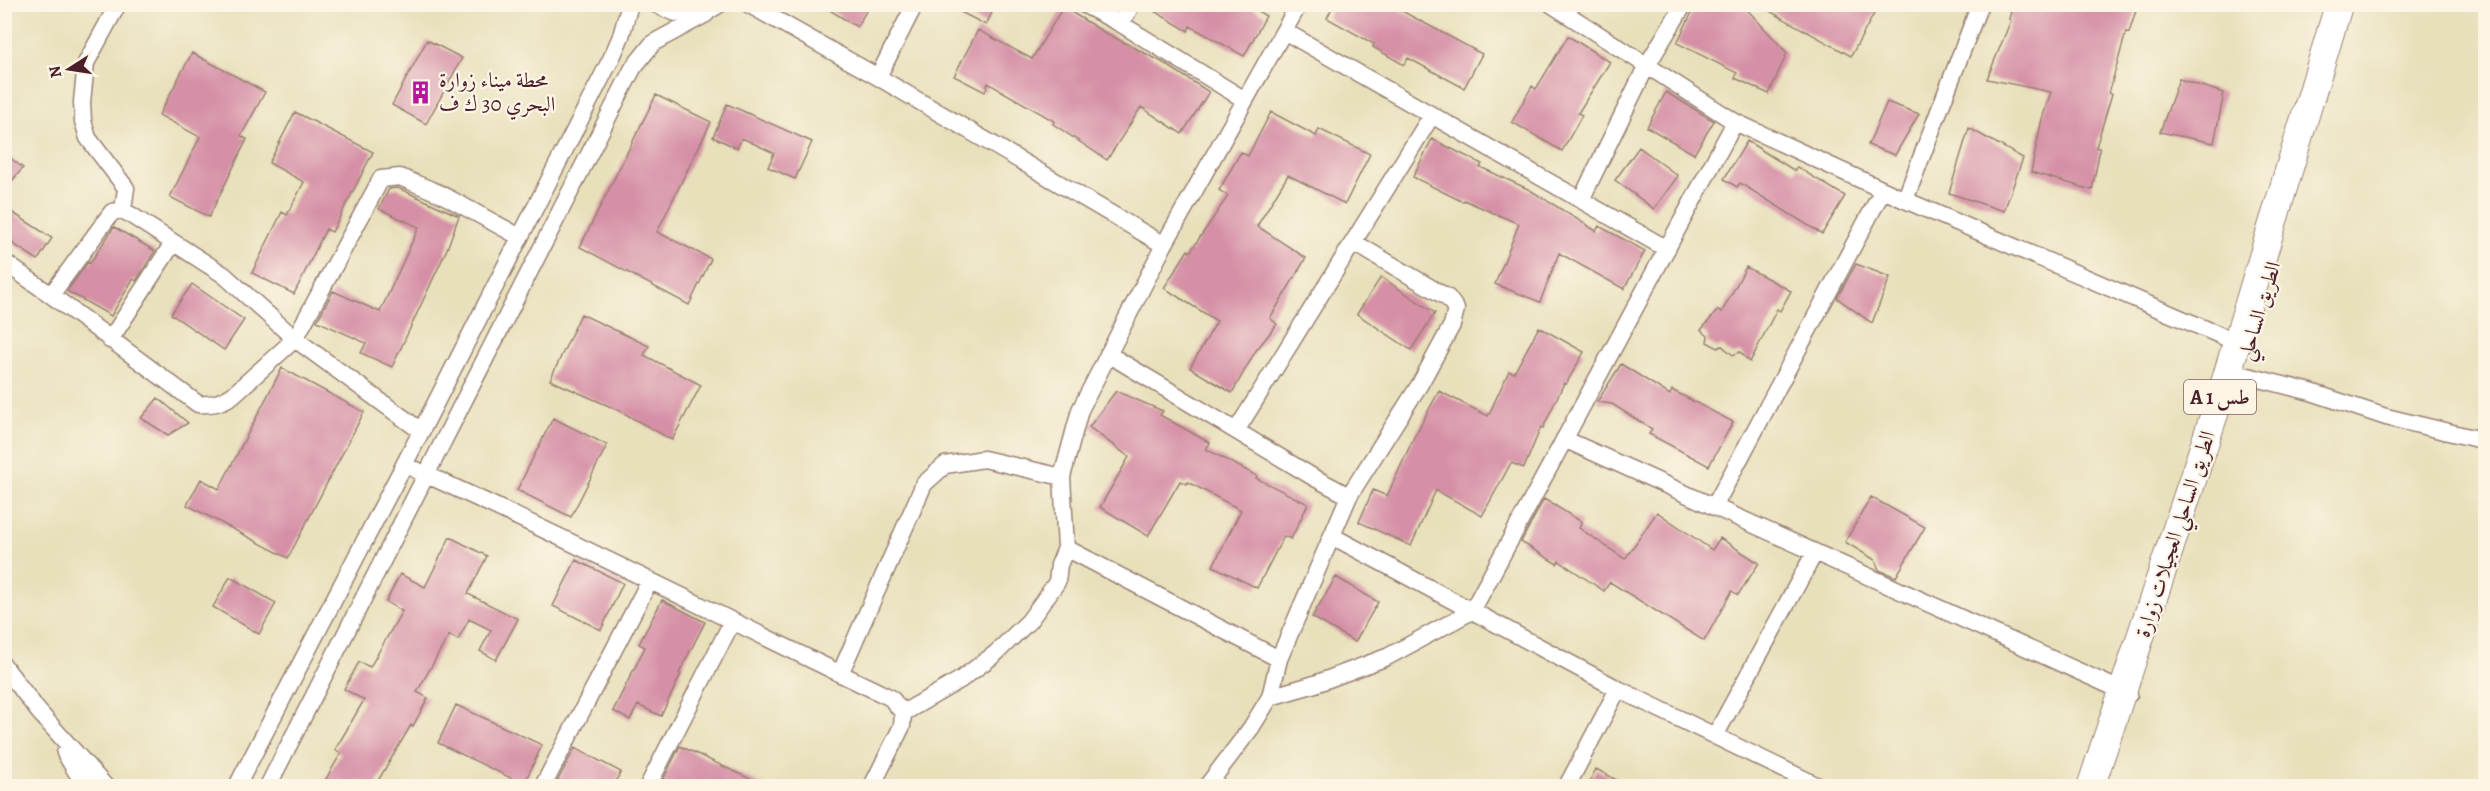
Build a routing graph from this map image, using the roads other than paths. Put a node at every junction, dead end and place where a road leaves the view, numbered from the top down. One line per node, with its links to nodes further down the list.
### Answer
1 (118, 4): 26 (street)
2 (630, 4): 27 (street)
3 (655, 4): 15 (street)
4 (720, 4): 15 (street)
5 (748, 4): 19 (street)
6 (915, 4): 19 (street)
7 (1083, 4): 16 (street)
8 (1132, 4): 16 (street)
9 (1299, 4): 17 (street)
10 (1551, 4): 18 (street)
11 (1684, 4): 18 (street)
12 (1980, 4): 25 (street)
13 (2339, 4): 36 (highway, الطريق الساحلي العجيلات زوارة / A 1 طس)
14 (2352, 4): 36 (highway, الطريق الساحلي / A 1 طس)
15 (706, 14): 44 (street)
16 (1121, 24): 20 (street)
17 (1284, 31): 20 (street); 21 (street)
18 (1646, 67): 22 (street); 24 (street)
19 (878, 77): 30 (street)
20 (1245, 100): 30 (street)
21 (1432, 115): 24 (street); 28 (street)
22 (1735, 122): 23 (street); 31 (street)
23 (1883, 190): 25 (street); 47 (street)
24 (1581, 200): 31 (street)
25 (1905, 200): 36 (street)
26 (123, 210): 29 (street); 33 (street)
27 (520, 237): 34 (street); 39 (street)
28 (1353, 242): 40 (street); 46 (street)
29 (173, 243): 34 (street); 35 (street)
30 (1164, 245): 37 (street)
31 (1667, 249): 41 (street)
32 (4, 262): 33 (street)
33 (51, 295): 35 (street)
34 (295, 339): 35 (street); 39 (street)
35 (110, 340)
36 (2242, 344): 38 (highway, الطريق الساحلي / A 1 طس); 58 (highway, الطريق الساحلي العجيلات زوارة / A 1 طس)
37 (1108, 354): 40 (street); 45 (street)
38 (2240, 374): 42 (street); 58 (highway, الطريق الساحلي / A 1 طس)
39 (421, 431): 43 (street)
40 (1236, 431): 46 (street)
41 (1564, 439): 47 (street); 52 (street)
42 (2486, 441)
43 (404, 465): 44 (street); 65 (street)
44 (425, 475): 51 (street); 66 (street)
45 (1062, 477): 49 (street); 56 (street)
46 (1349, 496): 48 (street)
47 (1714, 507): 50 (street)
48 (1332, 536): 52 (street); 54 (street)
49 (1066, 548): 54 (street); 61 (street)
50 (1815, 552): 58 (street); 62 (street)
51 (650, 580): 53 (street); 67 (street)
52 (1472, 611): 57 (street); 59 (street)
53 (732, 622): 56 (street); 68 (street)
54 (1279, 659): 59 (street)
55 (4, 666): 60 (street)
56 (840, 674): 61 (street)
57 (1618, 689): 62 (street); 71 (street)
58 (2128, 693): 73 (highway, الطريق الساحلي العجيلات زوارة / A 1 طس); 74 (highway, الطريق الساحلي / A 1 طس)
59 (1270, 697): 70 (street)
60 (39, 712): 63 (street); 64 (street)
61 (903, 712): 69 (street)
62 (1715, 736): 72 (street)
63 (85, 786)
64 (105, 786)
65 (237, 786)
66 (268, 786)
67 (543, 786)
68 (648, 786)
69 (872, 786)
70 (1207, 786)
71 (1567, 786)
72 (1818, 786)
73 (2091, 786)
74 (2104, 786)

